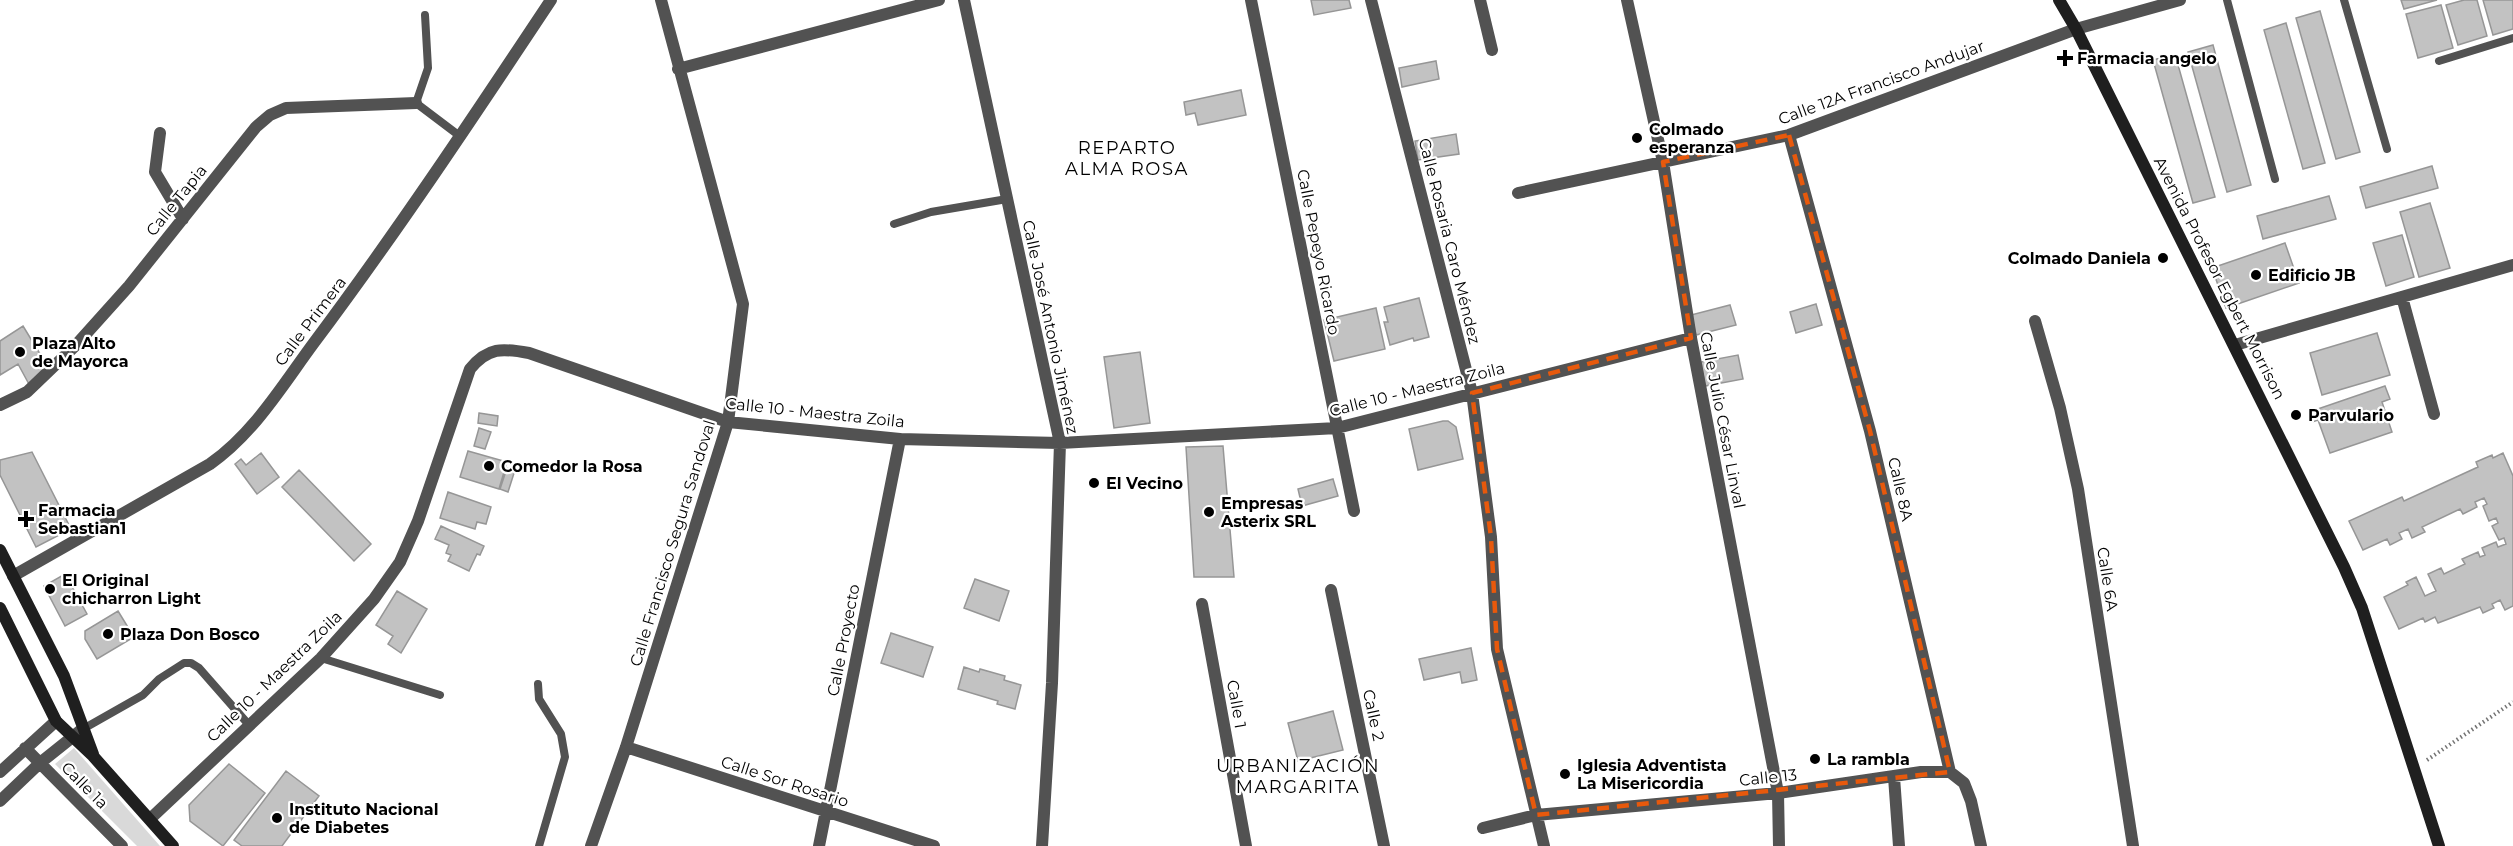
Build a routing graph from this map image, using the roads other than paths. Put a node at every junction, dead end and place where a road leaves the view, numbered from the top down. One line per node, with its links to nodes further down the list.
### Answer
1 (551, 0): 22 (street, Calle Primera)
2 (661, 0): 18 (street, Calle Francisco Segura Sandoval)
3 (939, 0): 18 (street)
4 (964, 0): 27 (street, Calle José Antonio Jiménez)
5 (1251, 0): 39 (street, Calle Pepeyo Ricardo)
6 (1371, 0): 35 (street, Calle Rosaria Caro Méndez)
7 (1480, 0): 16 (street)
8 (1628, 0): 24 (street, Calle Julio César Linval)
9 (2060, 0): 14 (street, Avenida Profesor Egbert Morrison)
10 (2180, 0): 14 (street, Calle 12A Francisco Andujar)
11 (2226, 0): 25 (lane)
12 (2344, 0): 23 (lane)
13 (425, 15): 19 (lane)
14 (2076, 29): 21 (street, Calle 12A Francisco Andujar); 34 (street, Avenida Profesor Egbert Morrison)
15 (2513, 38): 17 (lane)
16 (1492, 50)
17 (2439, 61)
18 (678, 69): 38 (street, Calle Francisco Segura Sandoval)
19 (416, 103): 22 (lane); 28 (street, Calle Tapia)
20 (160, 133): 28 (street)
21 (1789, 135): 24 (street, Calle 12A Francisco Andujar); 60 (street, Calle 8A)
22 (461, 137): 44 (street, Calle Primera)
23 (2387, 149)
24 (1663, 162): 26 (street, Calle 12A Francisco Andujar); 33 (street, Calle Julio César Linval)
25 (2276, 179)
26 (1518, 193)
27 (1007, 199): 29 (lane); 41 (street, Calle José Antonio Jiménez)
28 (183, 219): 36 (street, Calle Tapia)
29 (894, 224)
30 (2513, 266): 31 (street)
31 (2402, 297): 34 (street); 37 (street)
32 (2035, 321): 82 (street, Calle 6A)
33 (1691, 338): 35 (street, Calle 10 - Maestra Zoila); 62 (street, Calle Julio César Linval)
34 (2235, 345): 83 (street, Avenida Profesor Egbert Morrison)
35 (1472, 393): 39 (street, Calle 10 - Maestra Zoila); 65 (street, Calle Rosaria Caro Méndez)
36 (0, 405)
37 (2434, 414)
38 (728, 422): 40 (street, Calle 10 - Maestra Zoila); 48 (street, Calle 10 - Maestra Zoila); 55 (street, Calle Francisco Segura Sandoval)
39 (1337, 428): 41 (street, Calle 10 - Maestra Zoila); 42 (street, Calle Pepeyo Ricardo)
40 (900, 439): 41 (street, Calle 10 - Maestra Zoila); 64 (street, Calle Proyecto)
41 (1060, 443): 75 (street, Calle José Antonio Jiménez)
42 (1354, 511)
43 (0, 550): 44 (street)
44 (13, 576): 53 (street)
45 (1331, 590): 68 (street, Calle 2)
46 (1202, 604): 76 (street, Calle 1)
47 (0, 608): 51 (street)
48 (321, 658): 50 (lane); 52 (street, Calle 10 - Maestra Zoila)
49 (538, 684): 71 (lane)
50 (440, 695)
51 (56, 721): 54 (street); 56 (street)
52 (249, 725): 53 (lane); 66 (street, Calle 10 - Maestra Zoila)
53 (83, 729): 54 (street); 57 (street)
54 (71, 736): 57 (street); 58 (street)
55 (626, 747): 64 (street, Calle Sor Rosario); 72 (street, Calle Francisco Segura Sandoval)
56 (25, 748): 58 (street, Calle 1a); 59 (street)
57 (93, 756): 66 (street)
58 (40, 763): 63 (street); 69 (street, Calle 1a)
59 (0, 772)
60 (1950, 772): 61 (street, Calle 13); 81 (street, Calle 8A)
61 (1894, 777): 62 (street, Calle 13); 80 (street)
62 (1778, 793): 65 (street, Calle 13); 79 (street, Calle Julio César Linval)
63 (0, 801)
64 (826, 812): 73 (street, Calle Proyecto); 74 (street, Calle Sor Rosario)
65 (1536, 815): 67 (street, Calle 13); 78 (street, Calle Rosaria Caro Méndez)
66 (150, 819): 70 (street)
67 (1483, 828)
68 (1384, 844): 77 (street)
69 (122, 846)
70 (173, 846)
71 (539, 846)
72 (591, 846)
73 (819, 846)
74 (934, 846)
75 (1042, 846)
76 (1246, 846)
77 (1371, 846)
78 (1544, 846)
79 (1779, 846)
80 (1899, 846)
81 (1981, 846)
82 (2133, 846)
83 (2439, 846)

